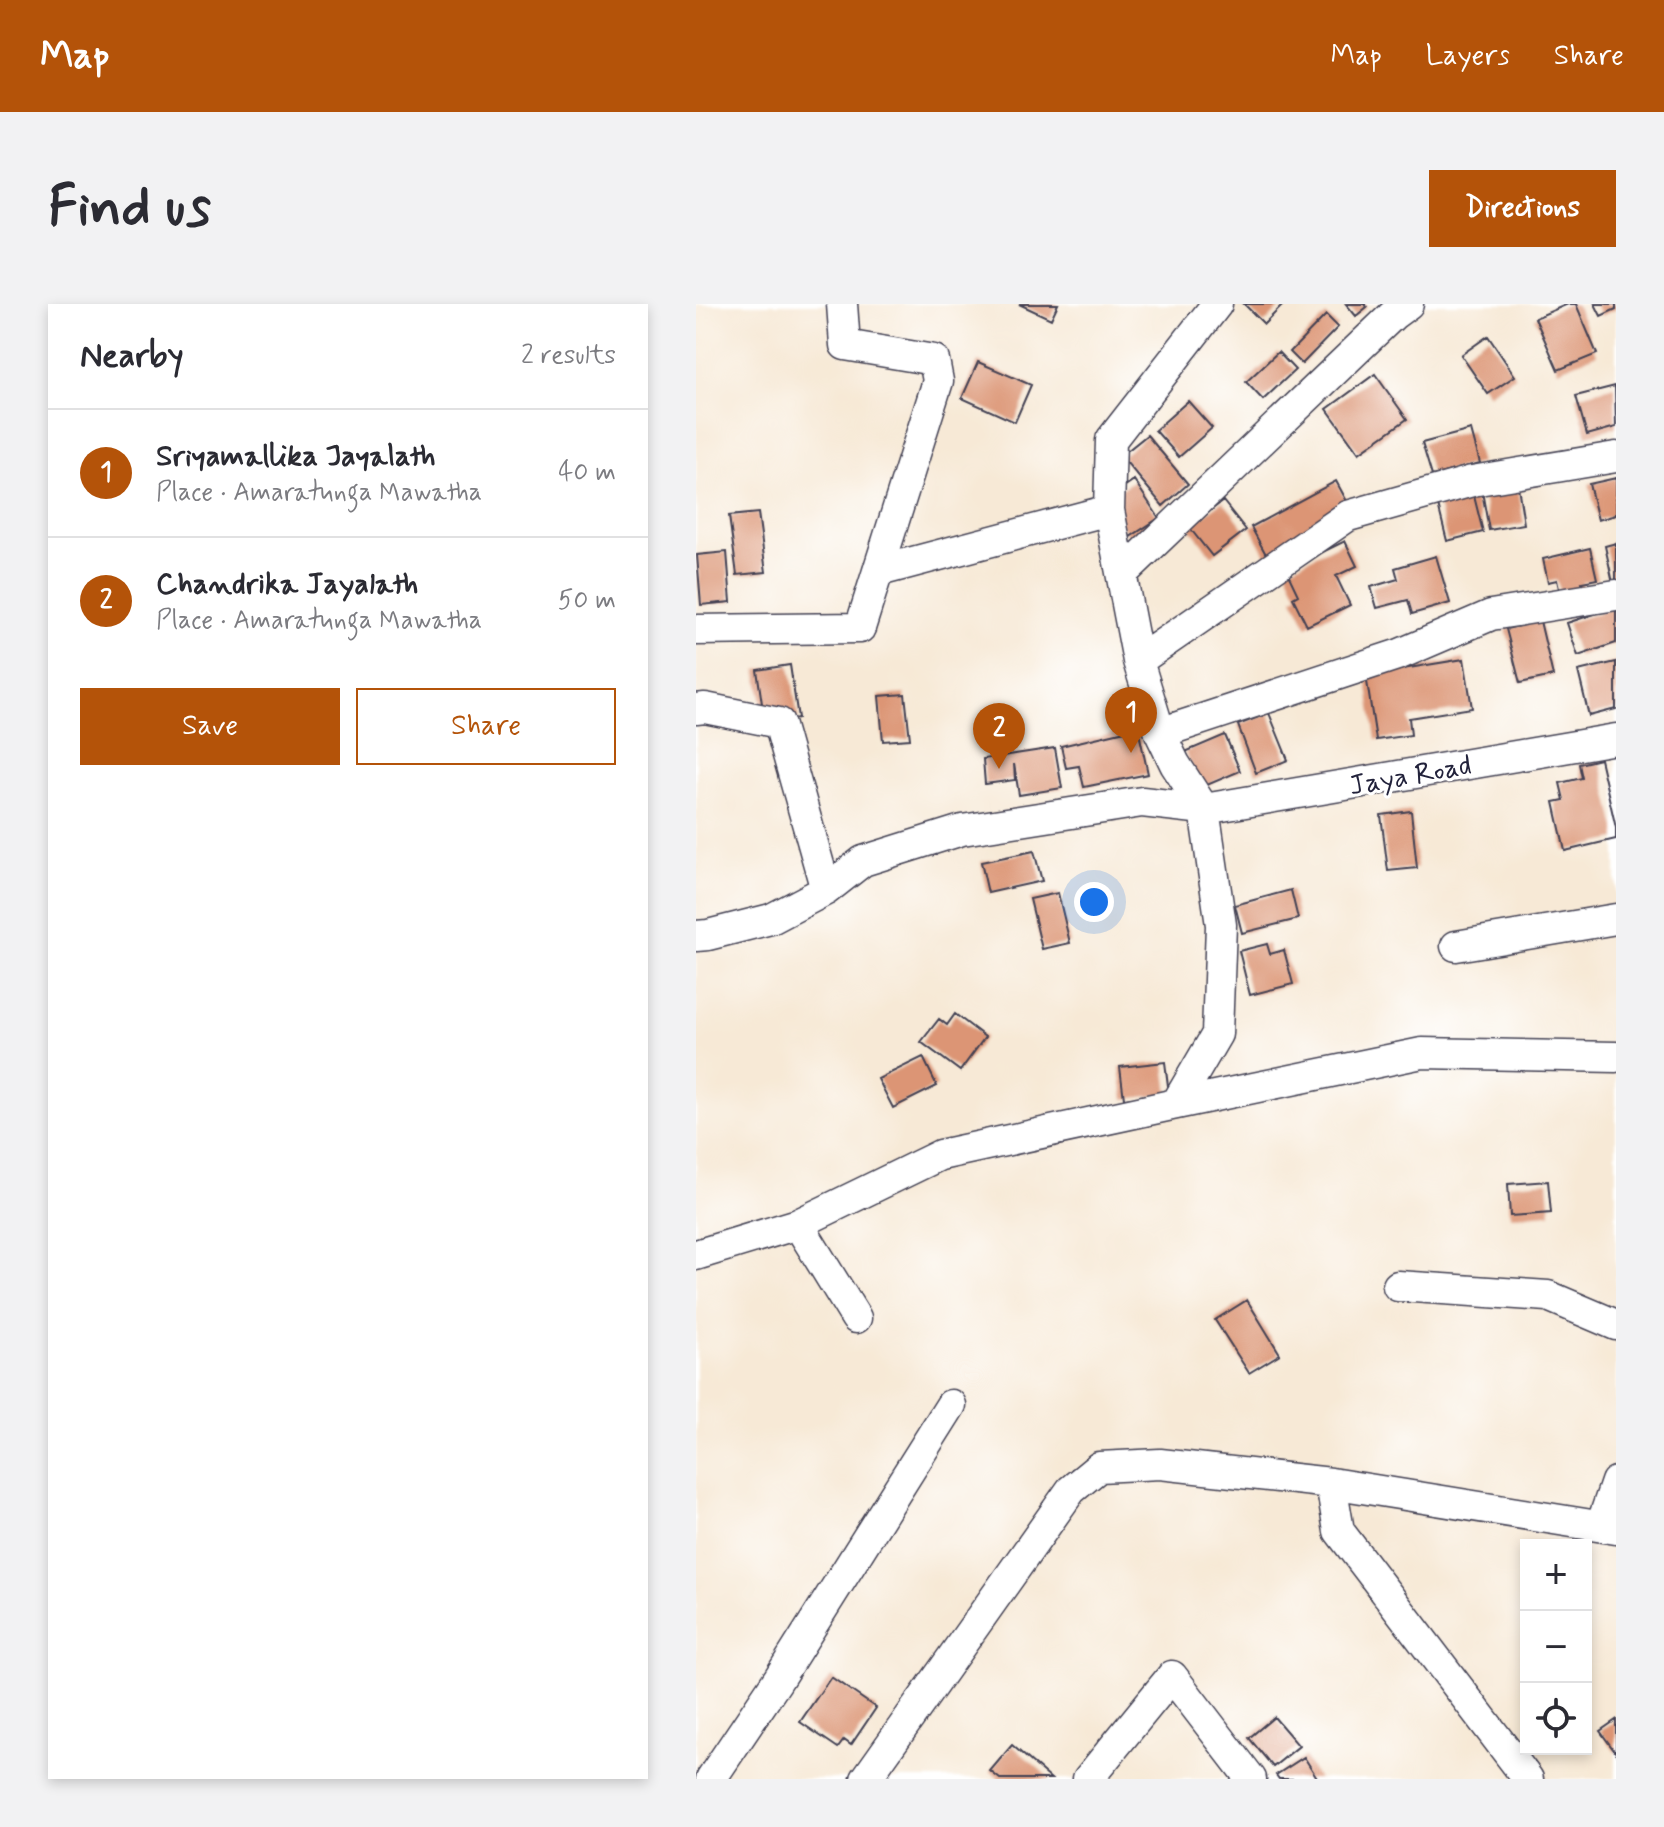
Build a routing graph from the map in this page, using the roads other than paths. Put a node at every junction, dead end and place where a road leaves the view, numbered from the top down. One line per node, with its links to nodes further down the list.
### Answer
1 (842, 304): 6 (street)
2 (1217, 304): 5 (street)
3 (1408, 304): 7 (street)
4 (1616, 457): 10 (street)
5 (1109, 510): 6 (street); 7 (street)
6 (879, 571): 9 (street)
7 (1122, 574): 10 (street)
8 (1616, 595): 12 (street)
9 (696, 630)
10 (1138, 661): 12 (street)
11 (696, 709): 15 (street)
12 (1160, 733): 14 (street)
13 (1616, 739): 14 (street, Jaya Road)
14 (1204, 809): 15 (street, Jaya Road); 20 (street)
15 (826, 890): 17 (street, Jaya Road)
16 (1616, 919): 18 (street)
17 (696, 936)
18 (1456, 946)
19 (1616, 1057): 20 (street)
20 (1176, 1104): 21 (street)
21 (798, 1224): 22 (street); 24 (street)
22 (696, 1255)
23 (1398, 1286): 25 (street)
24 (856, 1318)
25 (1616, 1325)
26 (951, 1405): 30 (street)
27 (1616, 1482): 29 (street)
28 (1331, 1483): 29 (street); 31 (street); 34 (street)
29 (1609, 1528)
30 (711, 1779)
31 (866, 1779)
32 (1088, 1779): 33 (street)
33 (1251, 1779)
34 (1528, 1779)

